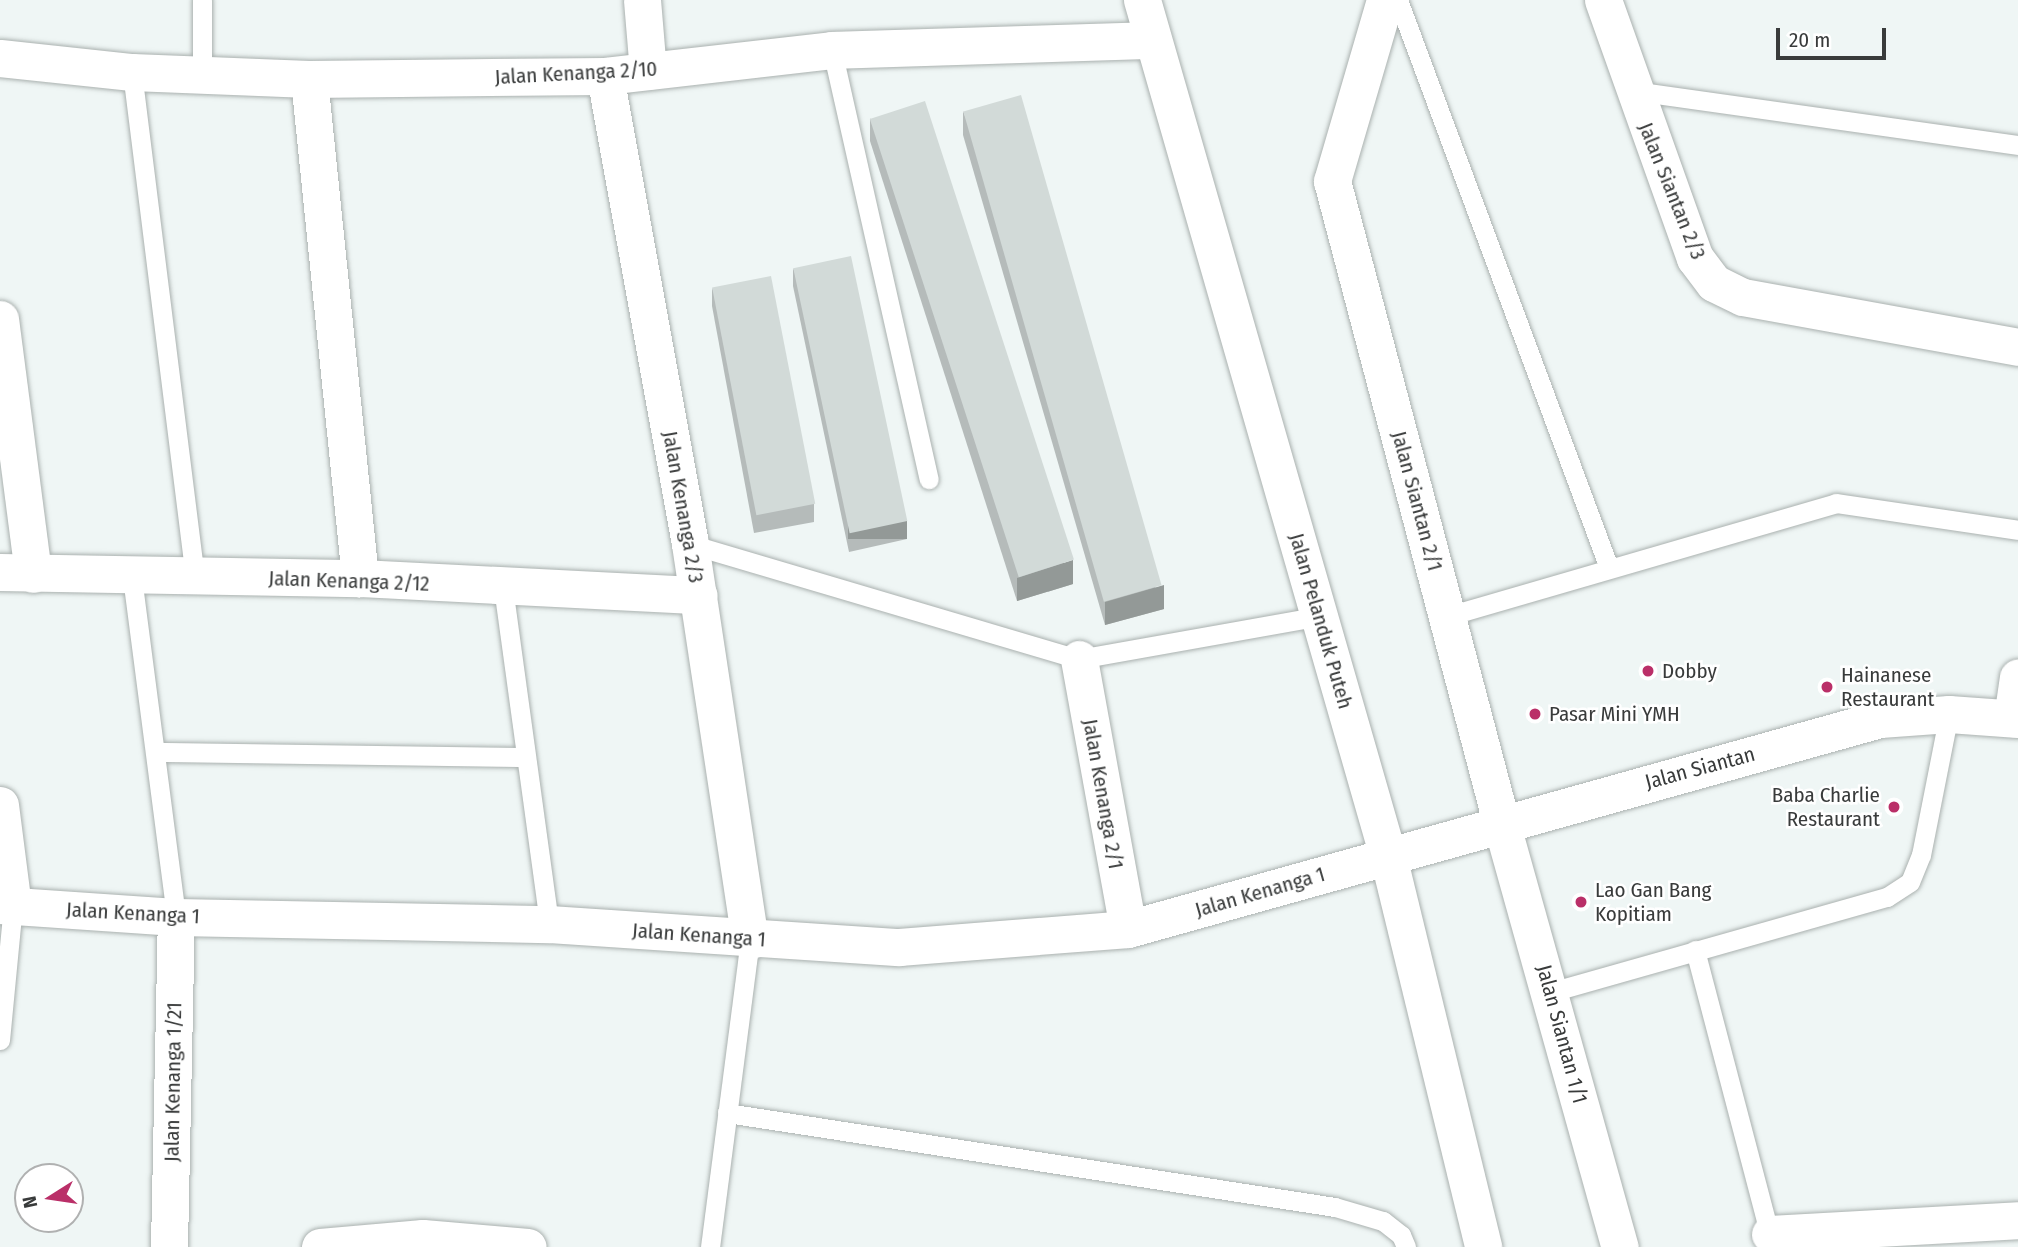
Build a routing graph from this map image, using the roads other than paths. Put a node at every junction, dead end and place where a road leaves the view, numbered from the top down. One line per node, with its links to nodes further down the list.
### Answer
1 (202, 0): 12 (lane)
2 (642, 0): 10 (street)
3 (1142, 0): 7 (street, Jalan Pelanduk Puteh)
4 (1385, 0): 30 (street, Jalan Siantan 2/1)
5 (1398, 0): 22 (lane)
6 (1603, 0): 15 (street, Jalan Siantan 2/3)
7 (1152, 40): 8 (street, Jalan Kenanga 2/10); 29 (street, Jalan Pelanduk Puteh)
8 (832, 50): 10 (street, Jalan Kenanga 2/10); 19 (lane)
9 (0, 58): 11 (street, Jalan Kenanga 2/10)
10 (648, 71): 13 (street, Jalan Kenanga 2/10)
11 (132, 72): 12 (street, Jalan Kenanga 2/10); 25 (lane)
12 (202, 76): 14 (street, Jalan Kenanga 2/10)
13 (605, 76): 14 (street, Jalan Kenanga 2/10); 21 (street, Jalan Kenanga 2/3)
14 (309, 79): 26 (street)
15 (1634, 91): 16 (lane); 18 (street, Jalan Siantan 2/3)
16 (2018, 145)
17 (0, 320): 23 (street)
18 (2018, 347)
19 (929, 479)
20 (2018, 530): 22 (lane)
21 (690, 544): 28 (street, Jalan Kenanga 2/3); 31 (lane)
22 (1609, 568): 30 (lane)
23 (17, 573): 24 (street, Jalan Kenanga 2/12)
24 (132, 577): 25 (street, Jalan Kenanga 2/12); 35 (lane)
25 (195, 578): 26 (street, Jalan Kenanga 2/12)
26 (360, 578): 27 (street, Jalan Kenanga 2/12)
27 (503, 587): 28 (street, Jalan Kenanga 2/12); 36 (lane)
28 (699, 595): 44 (street, Jalan Kenanga 2/3)
29 (1320, 616): 31 (lane); 39 (street, Jalan Pelanduk Puteh)
30 (1448, 616): 38 (street, Jalan Siantan 2/1)
31 (1079, 659): 43 (street, Jalan Kenanga 2/1)
32 (2018, 677): 34 (street)
33 (1949, 714): 34 (street, Jalan Siantan); 38 (street, Jalan Siantan); 45 (lane)
34 (2015, 719)
35 (158, 752): 36 (lane); 41 (lane)
36 (526, 757): 42 (lane)
37 (0, 805): 40 (street)
38 (1501, 822): 39 (street, Jalan Siantan); 46 (street, Jalan Siantan 1/1)
39 (1388, 856): 43 (street, Jalan Kenanga 1); 56 (street, Jalan Pelanduk Puteh)
40 (7, 905): 41 (street, Jalan Kenanga 1); 47 (lane)
41 (176, 916): 42 (street, Jalan Kenanga 1); 51 (street, Jalan Kenanga 1/21)
42 (549, 924): 44 (street, Jalan Kenanga 1)
43 (1128, 929): 44 (street, Jalan Kenanga 1)
44 (750, 940): 48 (lane)
45 (1695, 950): 46 (lane); 50 (lane)
46 (1551, 992): 57 (street, Jalan Siantan 1/1)
47 (0, 1040)
48 (727, 1113): 54 (lane); 55 (lane)
49 (2018, 1220): 50 (street)
50 (1771, 1240)
51 (169, 1247)
52 (320, 1247): 53 (street)
53 (528, 1247)
54 (710, 1247)
55 (1406, 1247)
56 (1483, 1247)
57 (1620, 1247)

